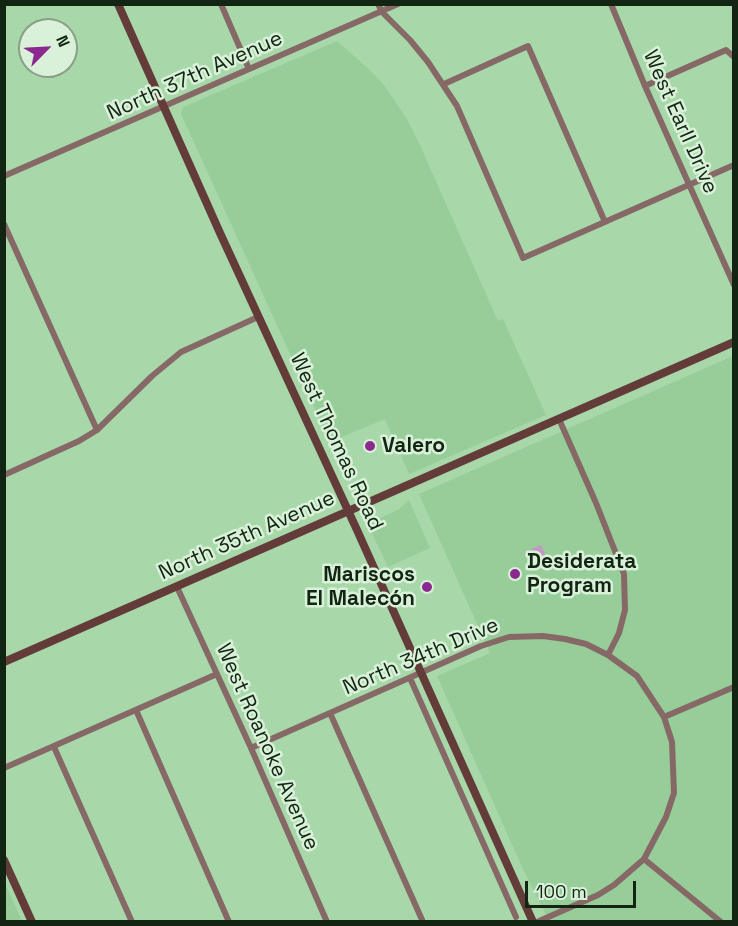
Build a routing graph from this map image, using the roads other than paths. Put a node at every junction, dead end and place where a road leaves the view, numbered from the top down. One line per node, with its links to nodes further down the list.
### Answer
1 (118, 4): 11 (main road, West Thomas Road)
2 (221, 4): 8 (street)
3 (378, 4): 6 (street)
4 (398, 4): 6 (street, North 37th Avenue)
5 (613, 5): 10 (street, West Earll Drive)
6 (382, 12): 8 (street, North 37th Avenue); 9 (street)
7 (734, 57): 10 (street)
8 (249, 69): 11 (street, North 37th Avenue)
9 (444, 84): 15 (street); 15 (street)
10 (645, 86): 14 (street, West Earll Drive)
11 (164, 108): 13 (street, North 37th Avenue); 18 (main road, West Thomas Road)
12 (734, 165): 14 (street)
13 (4, 176)
14 (689, 184): 15 (street); 17 (street, West Earll Drive)
15 (605, 222)
16 (4, 224): 21 (street)
17 (734, 285)
18 (258, 317): 21 (street); 23 (main road, West Thomas Road)
19 (734, 342): 20 (main road, North 35th Avenue)
20 (559, 419): 23 (main road, North 35th Avenue); 25 (street)
21 (97, 430): 22 (street)
22 (4, 475)
23 (348, 512): 24 (main road, North 35th Avenue); 27 (main road, West Thomas Road)
24 (177, 587): 26 (main road, North 35th Avenue); 28 (street, West Roanoke Avenue)
25 (608, 655): 27 (street, North 34th Drive); 33 (street, North 34th Drive)
26 (4, 662)
27 (422, 673): 29 (street, North 34th Drive); 39 (main road, West Thomas Road)
28 (217, 674): 31 (street); 35 (street, West Roanoke Avenue)
29 (410, 678): 32 (street, North 34th Drive); 40 (street)
30 (734, 687): 33 (street)
31 (136, 710): 34 (street); 44 (street)
32 (330, 713): 35 (street, North 34th Drive); 46 (street)
33 (664, 717): 37 (street, North 34th Drive)
34 (54, 747): 36 (street); 43 (street)
35 (251, 748): 45 (street, West Roanoke Avenue)
36 (4, 768)
37 (644, 859): 47 (street); 48 (street)
38 (4, 860): 42 (main road)
39 (521, 894): 40 (street); 47 (main road, West Thomas Road)
40 (508, 899): 41 (street)
41 (516, 917)
42 (32, 921)
43 (132, 921)
44 (229, 921)
45 (327, 921)
46 (423, 921)
47 (535, 921)
48 (721, 921)

